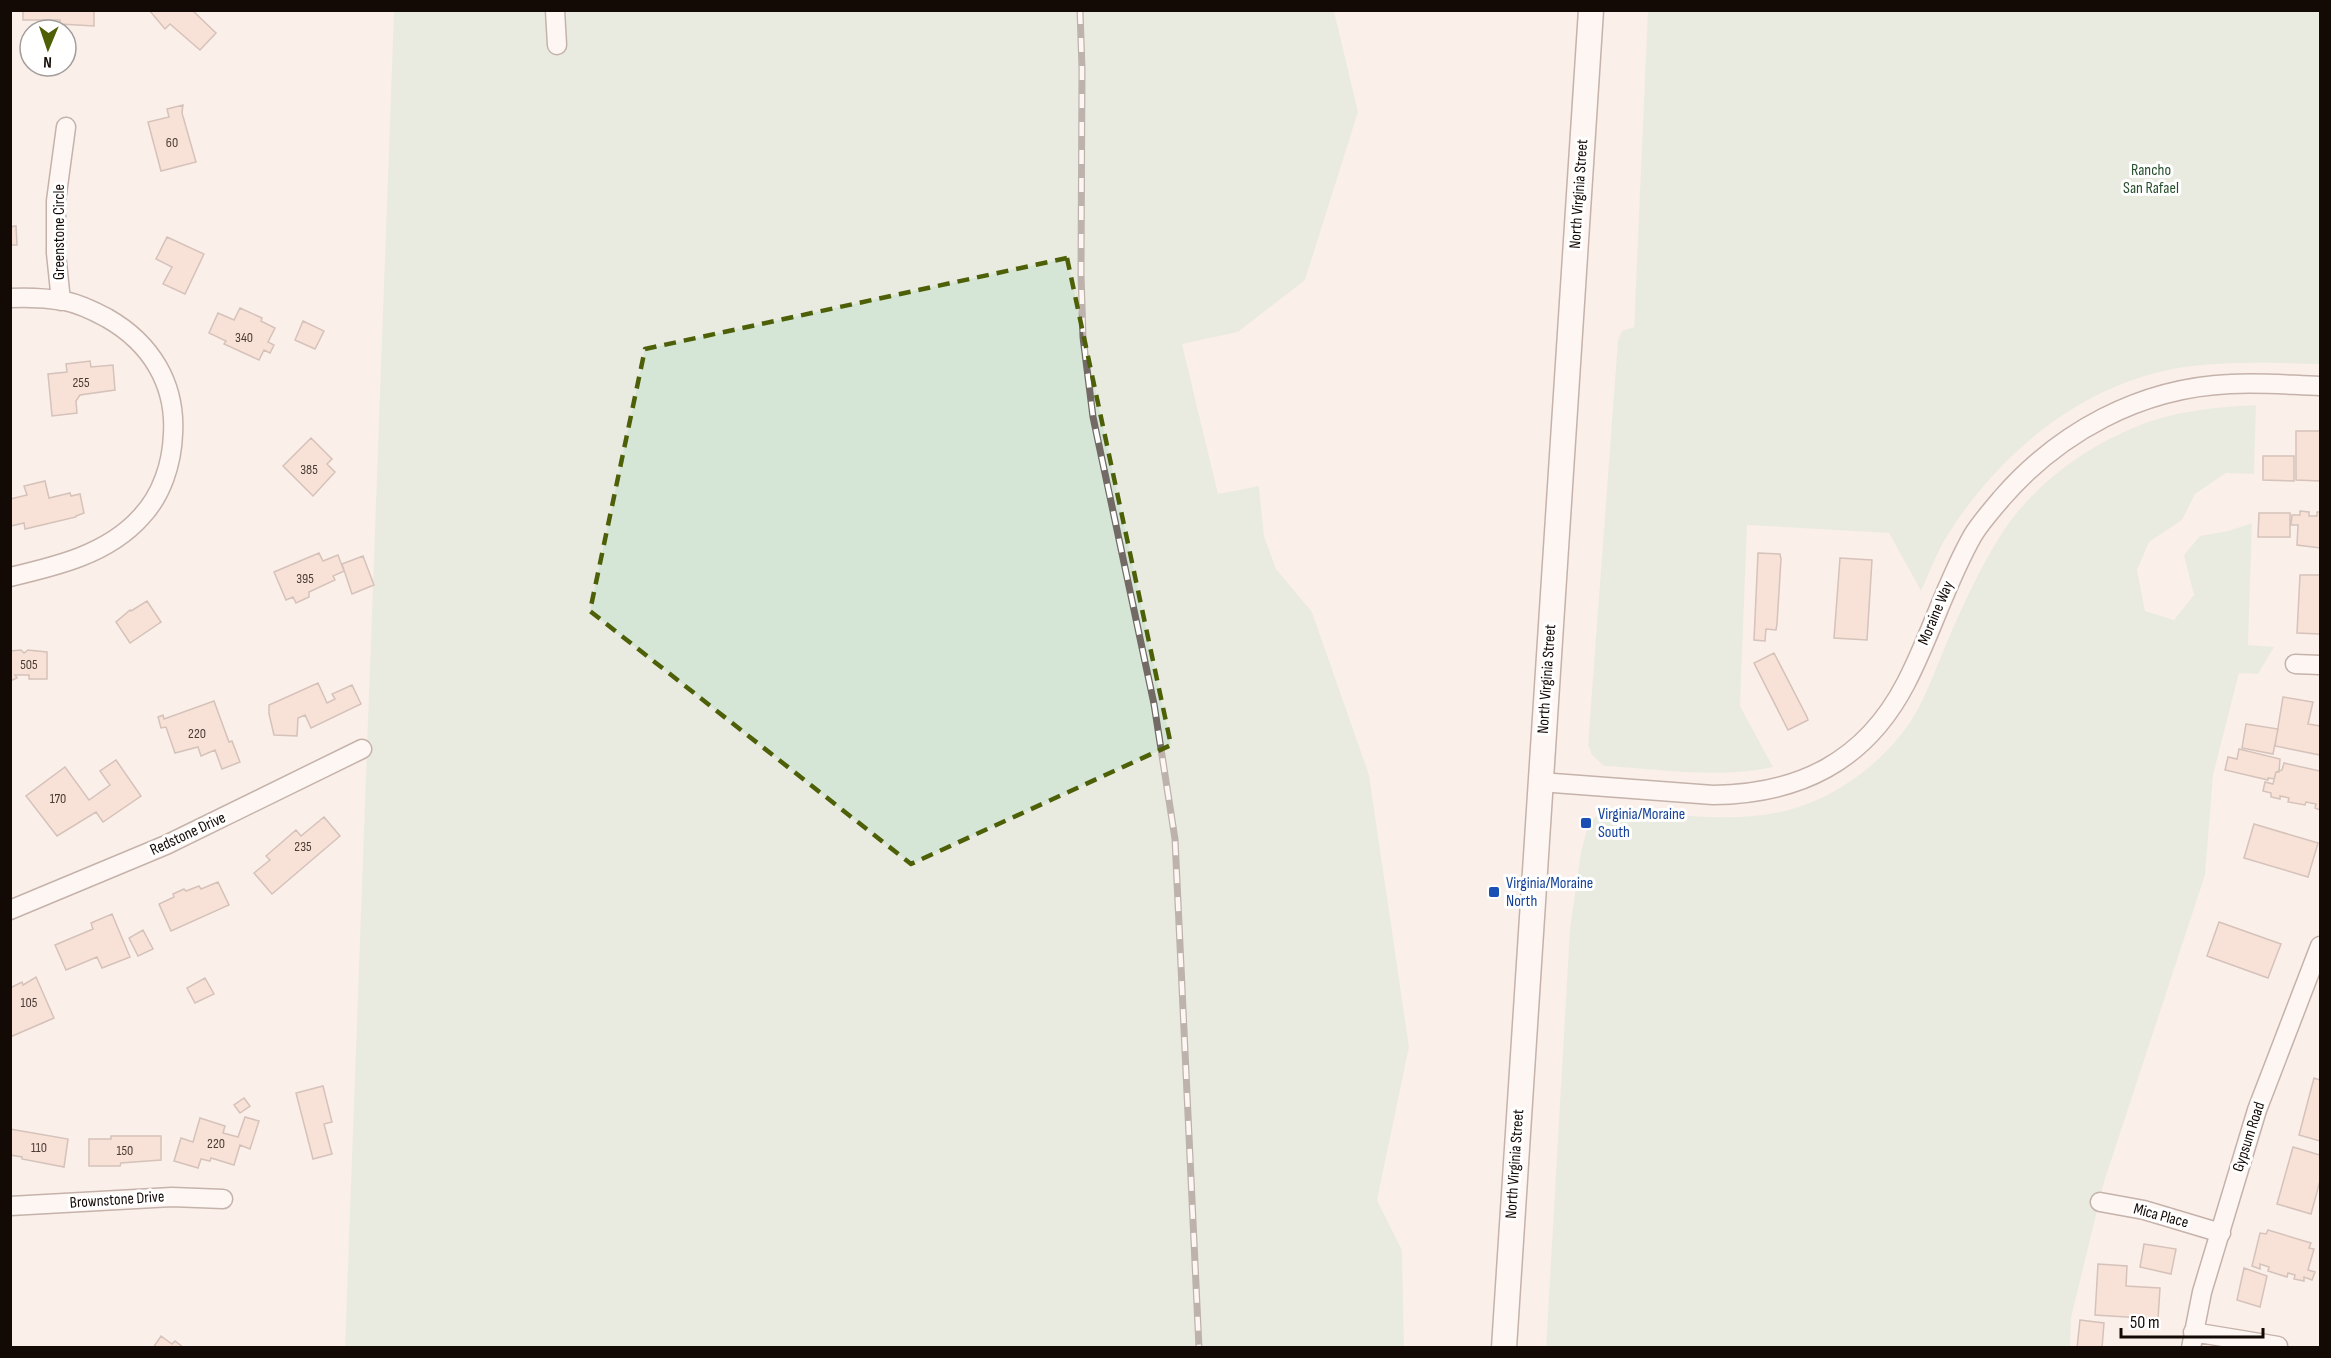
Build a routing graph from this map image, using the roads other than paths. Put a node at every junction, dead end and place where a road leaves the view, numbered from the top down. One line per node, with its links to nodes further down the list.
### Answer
1 (555, 10): 3 (street)
2 (1591, 10): 12 (main road, North Virginia Street)
3 (557, 45)
4 (66, 128): 6 (street, Greenstone Circle)
5 (10, 298): 6 (street)
6 (61, 301): 8 (street)
7 (2320, 386): 12 (street, Moraine Way)
8 (10, 577)
9 (2295, 664): 10 (street)
10 (2320, 665)
11 (362, 749): 13 (street, Redstone Drive)
12 (1540, 782): 21 (main road, North Virginia Street)
13 (10, 909)
14 (2320, 946): 18 (street, Gypsum Road)
15 (223, 1199): 17 (street, Brownstone Drive)
16 (2100, 1202): 18 (street, Mica Place)
17 (10, 1206)
18 (2221, 1233): 19 (street, Gypsum Road)
19 (2192, 1340): 20 (street, Gypsum Road)
20 (2278, 1346)
21 (1504, 1347)

